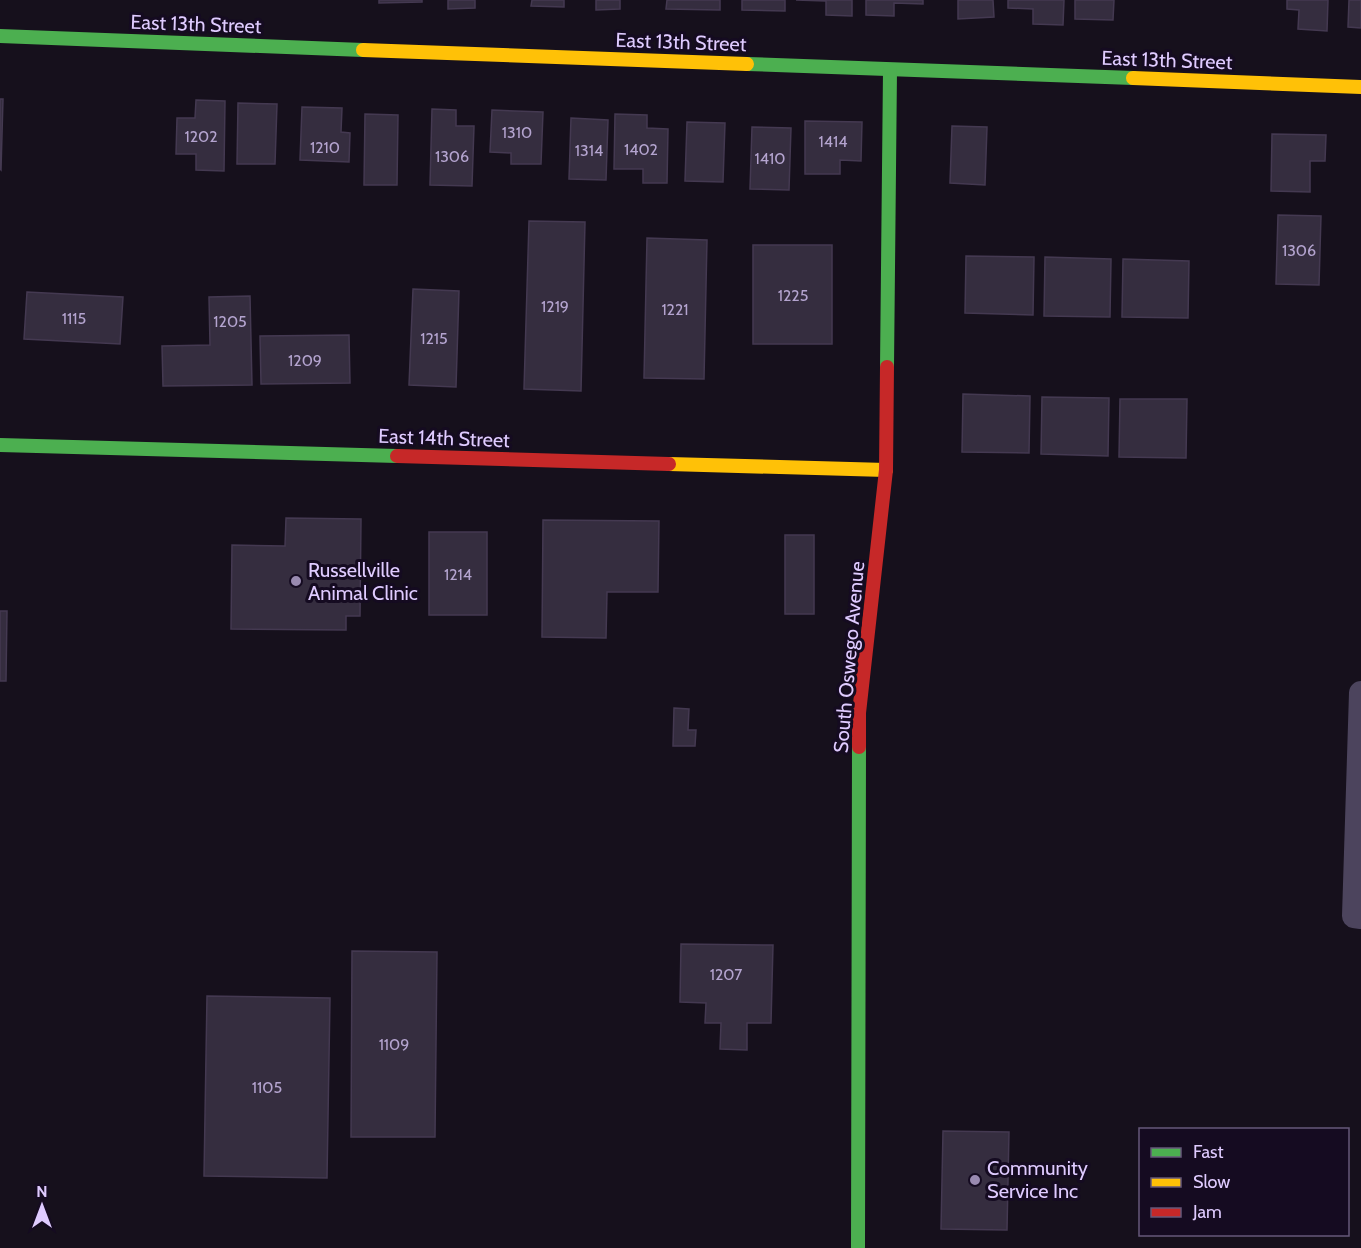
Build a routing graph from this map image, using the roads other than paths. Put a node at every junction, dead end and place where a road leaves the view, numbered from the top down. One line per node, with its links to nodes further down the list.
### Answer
1 (0, 36): 2 (street, East 13th Street)
2 (890, 70): 3 (street, East 13th Street); 5 (street, South Oswego Avenue)
3 (1361, 87)
4 (0, 445): 5 (street, East 14th Street)
5 (886, 470): 8 (street, South Oswego Avenue)
6 (1361, 693): 7 (street)
7 (1357, 916)
8 (858, 1248)

